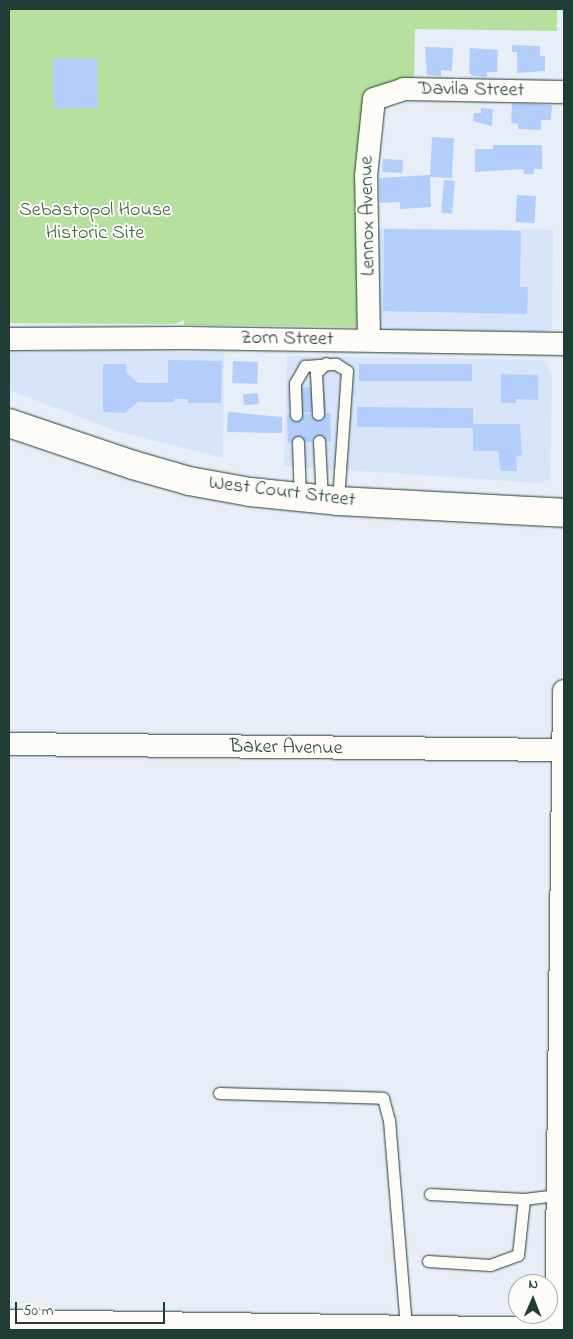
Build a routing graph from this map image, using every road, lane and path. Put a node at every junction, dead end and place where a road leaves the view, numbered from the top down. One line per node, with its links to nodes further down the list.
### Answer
1 (564, 92): 2 (street, Davila Street)
2 (379, 96): 4 (street, Lennox Avenue)
3 (9, 339): 4 (street, Zorn Street)
4 (369, 340): 5 (street, Zorn Street)
5 (564, 344)
6 (326, 364): 7 (lane); 8 (lane); 12 (lane)
7 (318, 414)
8 (296, 415)
9 (16, 431): 12 (main road, West Court Street)
10 (298, 442): 12 (lane)
11 (319, 442): 12 (lane)
12 (320, 500): 13 (main road, West Court Street)
13 (564, 514)
14 (564, 691): 16 (street)
15 (9, 744): 16 (street, Baker Avenue)
16 (563, 750): 19 (street)
17 (219, 1093): 23 (lane)
18 (430, 1194): 20 (lane)
19 (558, 1195): 20 (lane); 25 (street)
20 (524, 1199): 21 (lane)
21 (428, 1261)
22 (16, 1324): 24 (street)
23 (406, 1327): 24 (street); 25 (street)
24 (343, 1328)
25 (559, 1330)

